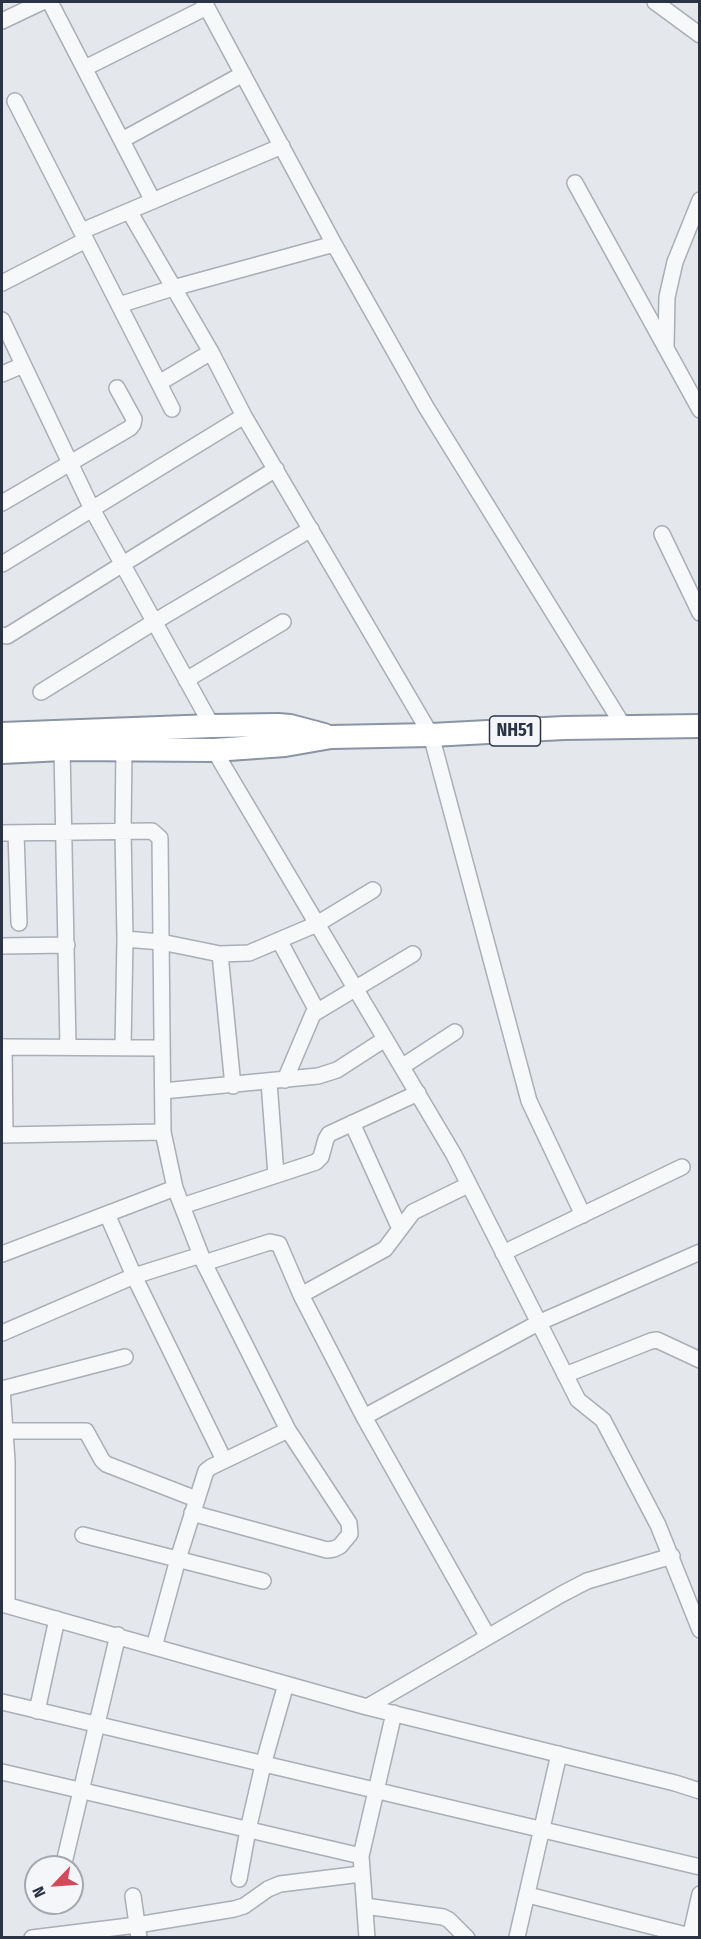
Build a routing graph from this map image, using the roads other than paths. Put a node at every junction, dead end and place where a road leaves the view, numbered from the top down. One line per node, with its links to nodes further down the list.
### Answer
1 (42, 2): 5 (street)
2 (50, 2): 7 (street)
3 (655, 2): 6 (street)
4 (206, 4): 7 (street); 8 (street)
5 (2, 21)
6 (699, 35)
7 (85, 68): 10 (street)
8 (243, 74): 10 (street); 11 (street)
9 (15, 101): 16 (street)
10 (122, 140): 14 (street)
11 (282, 146): 14 (street); 17 (street)
12 (575, 183): 22 (street)
13 (699, 200): 22 (street)
14 (153, 201): 15 (street)
15 (129, 211): 16 (street); 19 (street)
16 (84, 236): 18 (street); 20 (street)
17 (334, 244): 19 (street); 47 (street)
18 (2, 283)
19 (172, 288): 20 (street); 23 (street)
20 (119, 305): 26 (street)
21 (2, 320): 24 (street)
22 (667, 350): 29 (street)
23 (211, 352): 26 (street); 30 (street)
24 (23, 364): 25 (street); 31 (street)
25 (2, 374)
26 (159, 383): 28 (street)
27 (117, 388): 31 (street)
28 (172, 409)
29 (699, 410)
30 (244, 416): 32 (street); 34 (street)
31 (69, 462): 33 (street); 34 (street)
32 (276, 469): 35 (street); 38 (street)
33 (2, 503)
34 (92, 509): 37 (street); 38 (street)
35 (311, 529): 40 (street); 49 (street)
36 (662, 534): 39 (street)
37 (2, 564)
38 (121, 564): 40 (street); 42 (street)
39 (699, 614)
40 (154, 622): 43 (street); 44 (street)
41 (283, 622): 43 (street)
42 (2, 635)
43 (186, 680): 45 (street)
44 (40, 692)
45 (212, 726): 48 (highway, NH51); 50 (highway, NH51)
46 (699, 726): 47 (highway, NH51)
47 (624, 727): 49 (highway, NH51)
48 (2, 734)
49 (431, 735): 50 (highway, NH51); 91 (street)
50 (331, 737): 53 (highway, NH51)
51 (62, 749): 52 (highway, NH51); 54 (highway, NH51); 55 (street)
52 (124, 750): 53 (highway, NH51); 56 (street)
53 (214, 750): 60 (street)
54 (2, 753)
55 (65, 831): 56 (street); 57 (street); 64 (street)
56 (123, 831): 61 (street); 63 (street)
57 (9, 833): 59 (street)
58 (374, 890): 60 (street)
59 (19, 923)
60 (317, 924): 62 (street); 68 (street)
61 (125, 939): 63 (street); 74 (street)
62 (279, 940): 66 (street); 69 (street)
63 (161, 942): 66 (street); 75 (street)
64 (67, 945): 65 (street); 73 (street)
65 (2, 946)
66 (220, 954): 79 (street)
67 (413, 954): 68 (street)
68 (355, 988): 69 (street); 71 (street)
69 (317, 1011): 77 (street)
70 (455, 1032): 76 (street)
71 (385, 1039): 76 (street); 77 (street)
72 (2, 1047): 73 (street); 84 (street)
73 (68, 1047): 74 (street)
74 (123, 1047): 75 (street)
75 (162, 1048): 80 (street)
76 (403, 1066): 81 (street)
77 (285, 1080): 78 (street)
78 (269, 1082): 79 (street); 86 (street)
79 (233, 1086): 80 (street)
80 (162, 1091): 83 (street)
81 (418, 1093): 82 (street); 87 (street)
82 (352, 1124): 86 (street); 92 (street)
83 (163, 1132): 84 (street); 88 (street)
84 (3, 1135)
85 (682, 1167): 91 (street)
86 (276, 1175): 89 (street)
87 (468, 1185): 92 (street); 93 (street)
88 (175, 1188): 89 (street); 90 (street)
89 (182, 1206): 96 (street)
90 (107, 1214): 95 (street); 97 (street)
91 (583, 1215): 93 (street)
92 (400, 1229): 98 (street)
93 (503, 1252): 99 (street)
94 (699, 1252): 99 (street)
95 (2, 1254)
96 (203, 1259): 97 (street); 98 (street); 106 (street)
97 (134, 1276): 100 (street); 108 (street)
98 (301, 1295): 105 (street)
99 (538, 1323): 103 (street); 105 (street)
100 (2, 1333)
101 (125, 1357): 104 (street)
102 (699, 1360): 103 (street)
103 (565, 1375): 112 (street)
104 (2, 1388): 107 (street)
105 (364, 1417): 119 (street)
106 (288, 1430): 108 (street); 110 (street)
107 (5, 1431): 109 (street); 110 (street)
108 (224, 1460): 110 (street)
109 (4, 1461): 115 (street)
110 (194, 1506): 113 (street)
111 (83, 1535): 113 (street)
112 (672, 1556): 117 (street); 119 (street)
113 (178, 1559): 114 (street); 120 (street)
114 (263, 1581)
115 (4, 1604): 116 (street)
116 (57, 1619): 118 (street); 124 (street)
117 (699, 1630)
118 (117, 1635): 120 (street); 126 (street)
119 (488, 1637): 123 (street)
120 (154, 1647): 121 (street)
121 (286, 1684): 123 (street); 128 (street)
122 (2, 1702): 124 (street)
123 (367, 1707): 125 (street)
124 (37, 1711): 126 (street)
125 (394, 1713): 127 (street); 132 (street)
126 (97, 1726): 128 (street); 130 (street)
127 (559, 1754): 131 (street); 134 (street)
128 (263, 1765): 132 (street); 133 (street)
129 (2, 1772): 130 (street)
130 (82, 1790): 133 (street); 135 (street)
131 (699, 1791)
132 (375, 1792): 134 (street); 136 (street)
133 (248, 1830): 136 (street); 139 (street)
134 (542, 1830): 137 (street); 141 (street)
135 (66, 1855)
136 (361, 1856): 138 (street)
137 (699, 1867)
138 (361, 1874): 143 (street); 144 (street)
139 (239, 1879)
140 (699, 1894): 146 (street)
141 (528, 1895): 145 (street); 146 (street)
142 (133, 1896): 144 (street)
143 (365, 1906): 148 (street); 149 (street)
144 (138, 1931): 147 (street)
145 (517, 1936)
146 (690, 1936)
147 (32, 1938)
148 (367, 1938)
149 (467, 1938)

